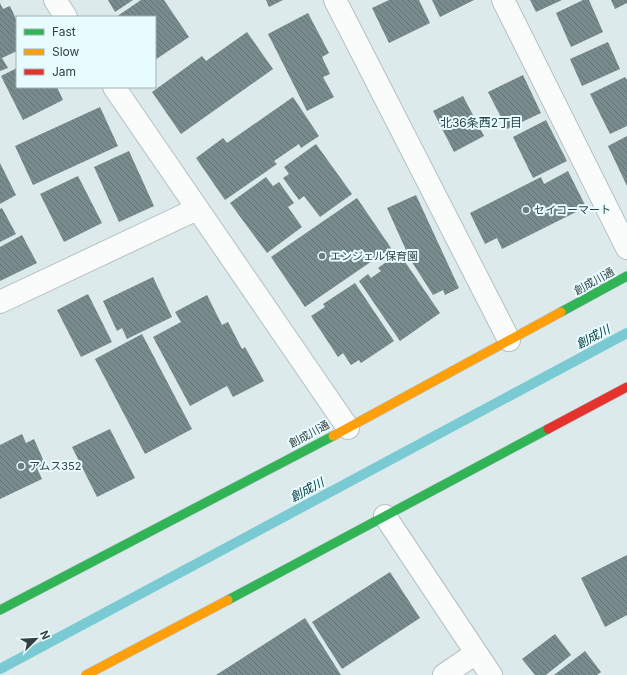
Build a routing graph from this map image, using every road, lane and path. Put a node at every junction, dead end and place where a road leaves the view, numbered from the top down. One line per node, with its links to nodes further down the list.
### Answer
1 (55, 0): 4 (street)
2 (335, 0): 10 (street)
3 (503, 0): 7 (street)
4 (65, 16)
5 (115, 88): 6 (street)
6 (197, 209): 9 (street); 12 (street)
7 (627, 248)
8 (627, 276): 10 (highway, 創成川通)
9 (0, 302)
10 (509, 340): 12 (highway, 創成川通)
11 (627, 386): 13 (highway)
12 (348, 428): 14 (highway, 創成川通)
13 (385, 516): 15 (street); 16 (highway)
14 (0, 610)
15 (476, 653): 17 (street); 18 (street)
16 (86, 675)
17 (444, 675)
18 (491, 675)

